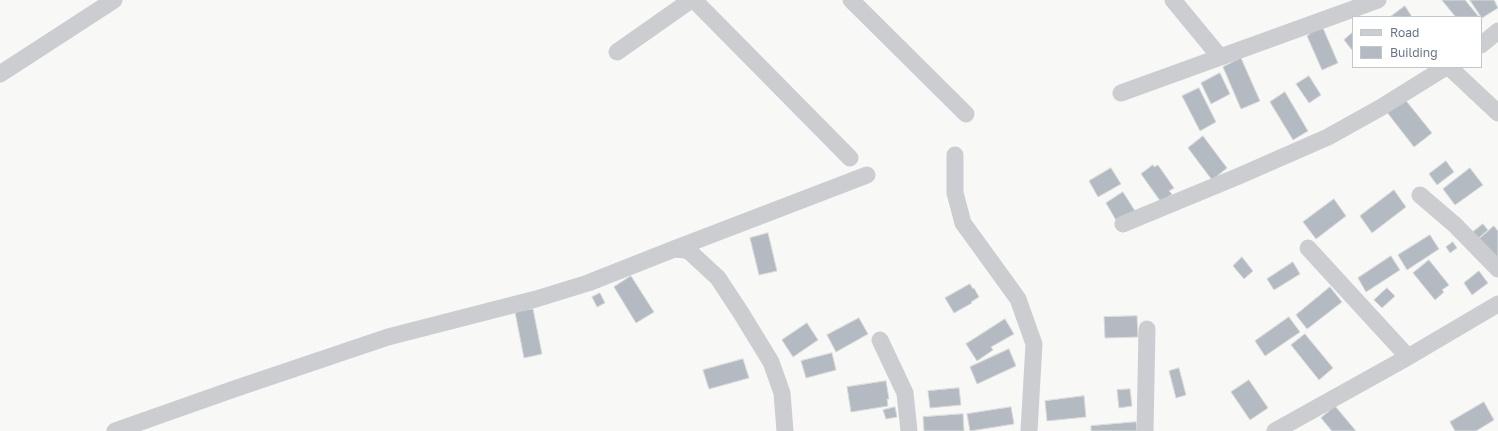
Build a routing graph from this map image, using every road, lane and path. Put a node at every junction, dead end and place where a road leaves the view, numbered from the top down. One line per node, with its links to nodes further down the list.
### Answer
1 (114, 0): 14 (street)
2 (691, 0): 10 (street)
3 (694, 0): 19 (street)
4 (851, 0): 17 (street)
5 (1174, 0): 11 (street)
6 (1378, 0): 7 (street)
7 (1342, 5): 11 (street)
8 (1498, 32): 9 (street)
9 (1482, 44)
10 (617, 52)
11 (1220, 57): 15 (street)
12 (1444, 68): 22 (street)
13 (1450, 68): 16 (street)
14 (0, 74)
15 (1121, 93)
16 (1498, 113)
17 (966, 114)
18 (955, 155): 34 (street)
19 (850, 158)
20 (867, 175): 24 (street)
21 (1420, 195): 25 (street)
22 (1123, 224)
23 (1308, 248): 29 (street)
24 (674, 249): 31 (street); 32 (street)
25 (1498, 269)
26 (1498, 304): 29 (street)
27 (1147, 329): 35 (street)
28 (880, 340): 33 (street)
29 (1408, 357): 30 (street)
30 (1292, 427): 36 (street)
31 (115, 431)
32 (784, 431)
33 (909, 431)
34 (1029, 431)
35 (1145, 431)
36 (1275, 431)

